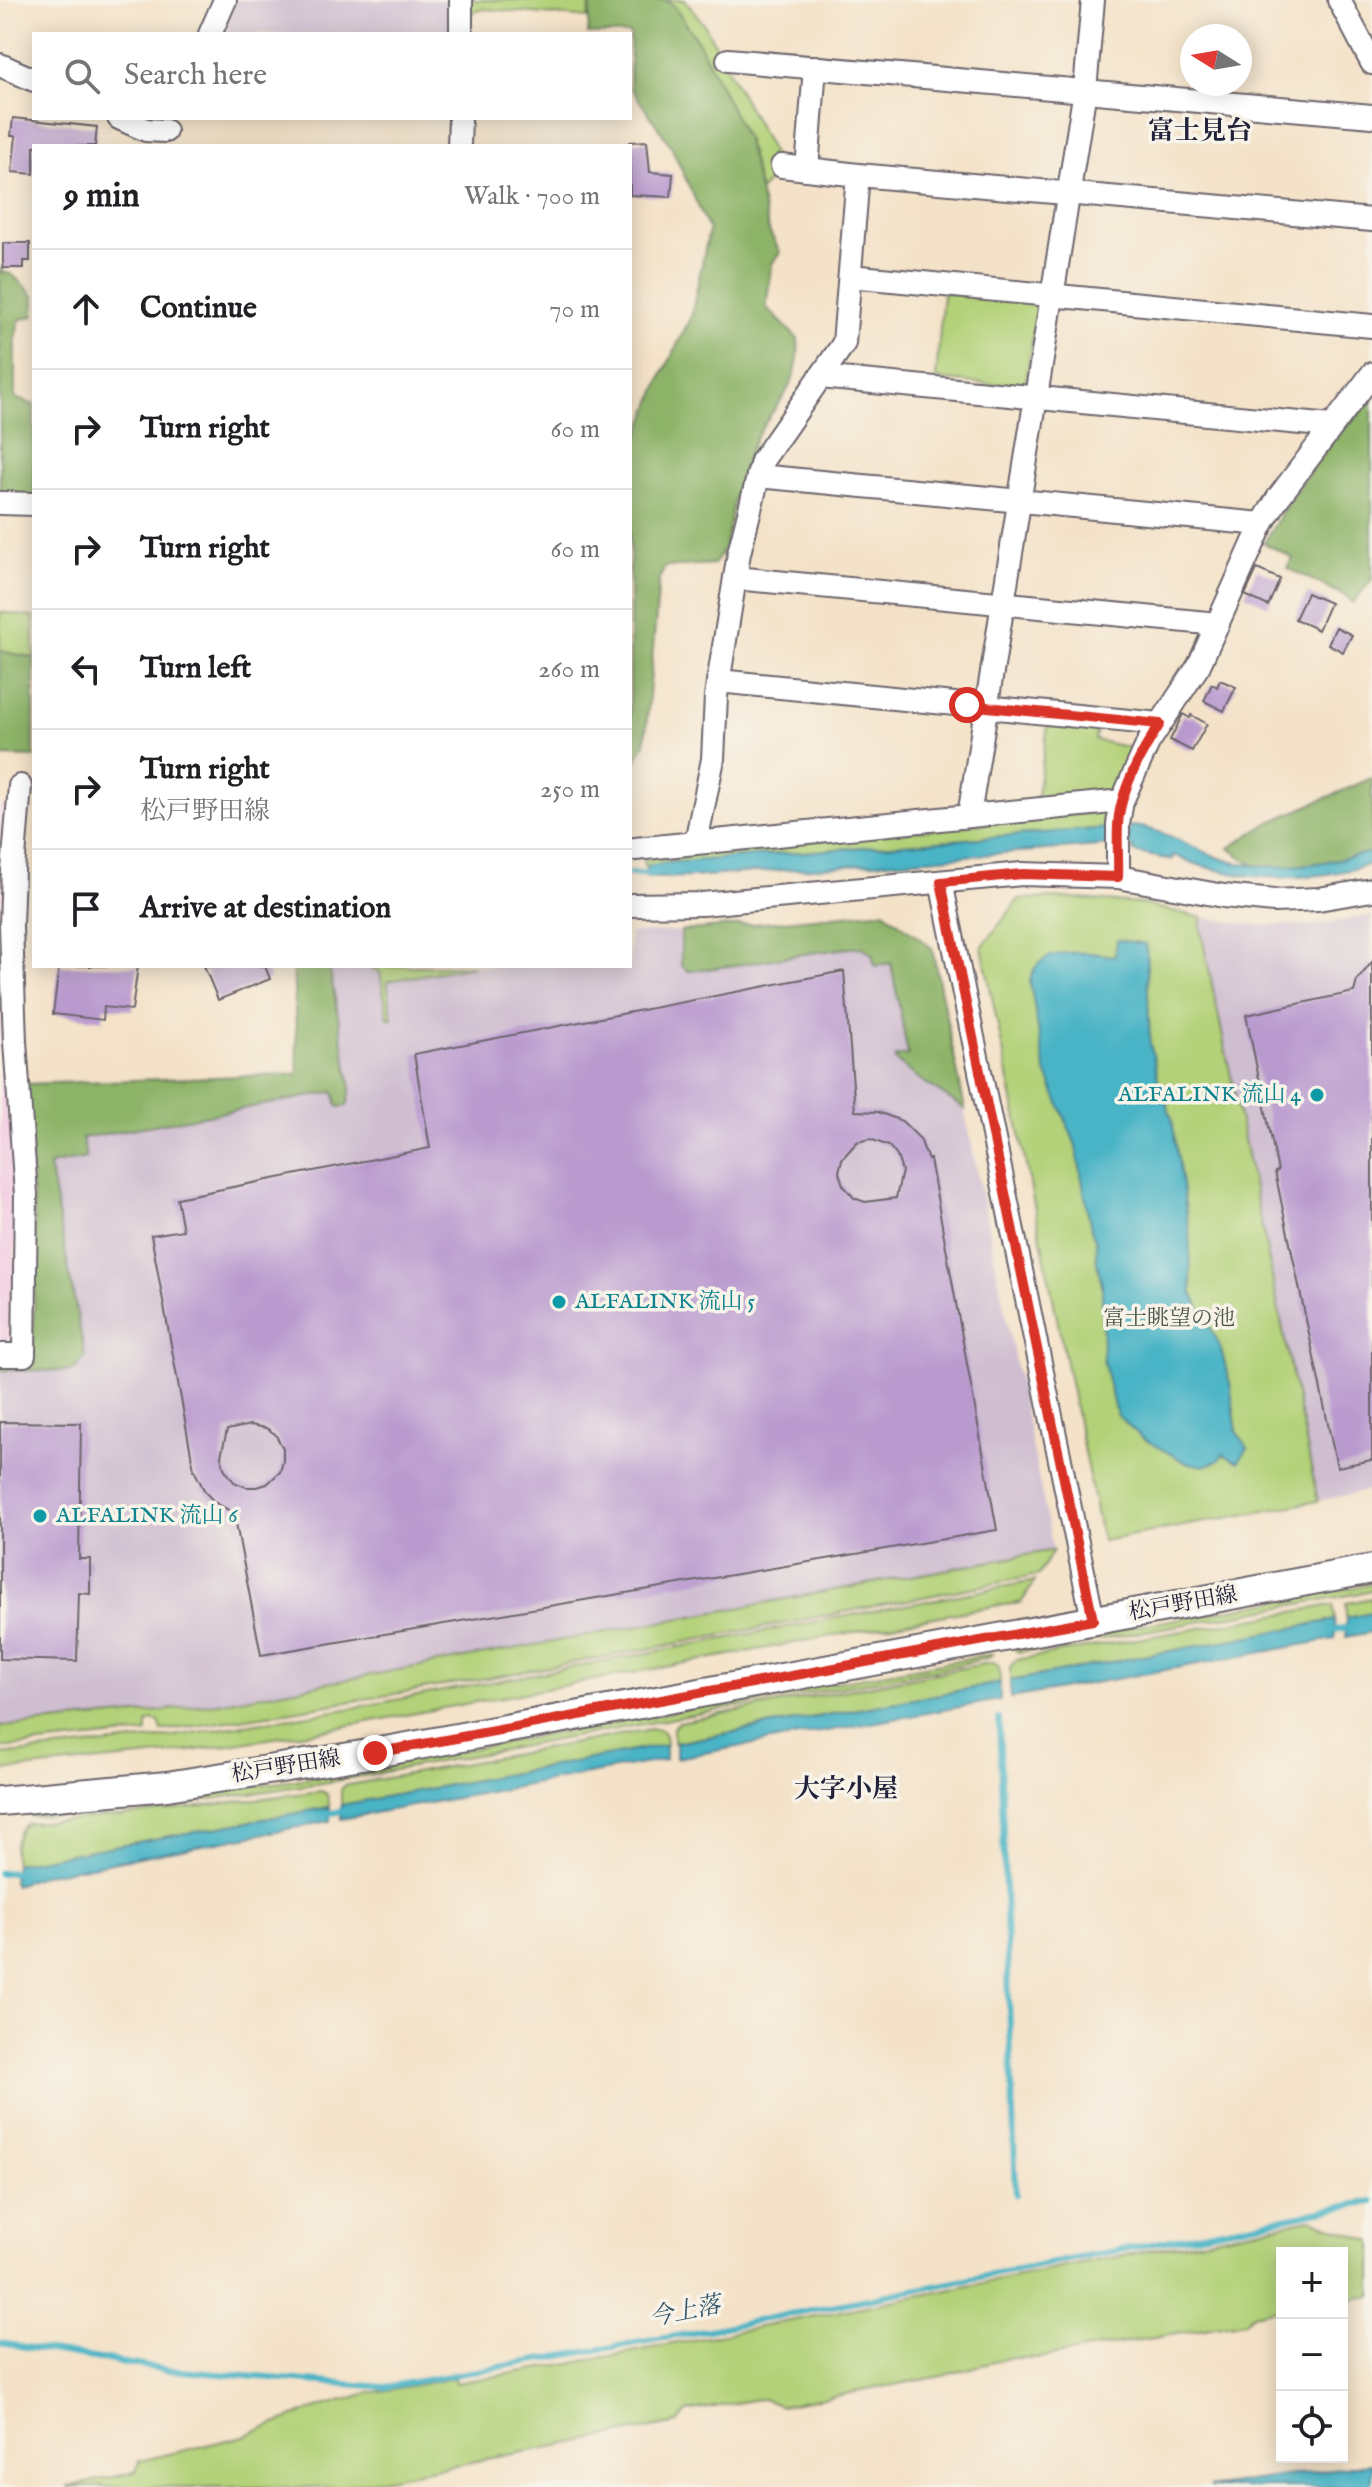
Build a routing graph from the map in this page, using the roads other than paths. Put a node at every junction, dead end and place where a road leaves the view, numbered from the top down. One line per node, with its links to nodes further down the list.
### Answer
1 (225, 0): 5 (street)
2 (461, 0): 6 (street)
3 (1093, 0): 12 (street)
4 (1339, 0): 8 (street)
5 (211, 32)
6 (461, 32)
7 (728, 60): 10 (street)
8 (1372, 63)
9 (0, 65): 11 (street)
10 (815, 67): 12 (street); 19 (street)
11 (32, 79)
12 (1085, 90): 13 (street); 21 (street)
13 (1372, 116)
14 (124, 120): 16 (street)
15 (460, 120): 17 (street)
16 (168, 132)
17 (459, 144)
18 (782, 166): 19 (street)
19 (807, 169): 20 (street)
20 (858, 175): 21 (street); 23 (street)
21 (1068, 193): 22 (street); 24 (street)
22 (1372, 220)
23 (850, 276): 24 (street); 27 (street)
24 (1052, 296): 25 (street); 28 (street)
25 (1372, 326)
26 (1372, 374): 29 (street)
27 (820, 377): 28 (street); 30 (street)
28 (1036, 399): 29 (street); 31 (street)
29 (1332, 426): 34 (street)
30 (758, 476): 31 (street); 35 (street)
31 (1019, 501): 34 (street); 36 (street)
32 (0, 503): 33 (street)
33 (32, 504)
34 (1262, 524): 37 (street)
35 (735, 578): 36 (street); 38 (street)
36 (1003, 603): 37 (street); 39 (street)
37 (1218, 624): 40 (street)
38 (718, 681): 39 (street); 44 (street)
39 (985, 706): 40 (street); 43 (street)
40 (1160, 724): 42 (street)
41 (18, 786): 50 (street)
42 (1122, 801): 43 (street); 46 (street)
43 (969, 816): 44 (street)
44 (696, 842): 45 (street)
45 (634, 852)
46 (1118, 877): 47 (street); 48 (street)
47 (941, 882): 49 (street); 52 (street)
48 (1372, 890)
49 (632, 905)
50 (0, 1355)
51 (1372, 1569): 52 (main road, 松戸野田線)
52 (1093, 1620): 53 (main road, 松戸野田線)
53 (0, 1801)

